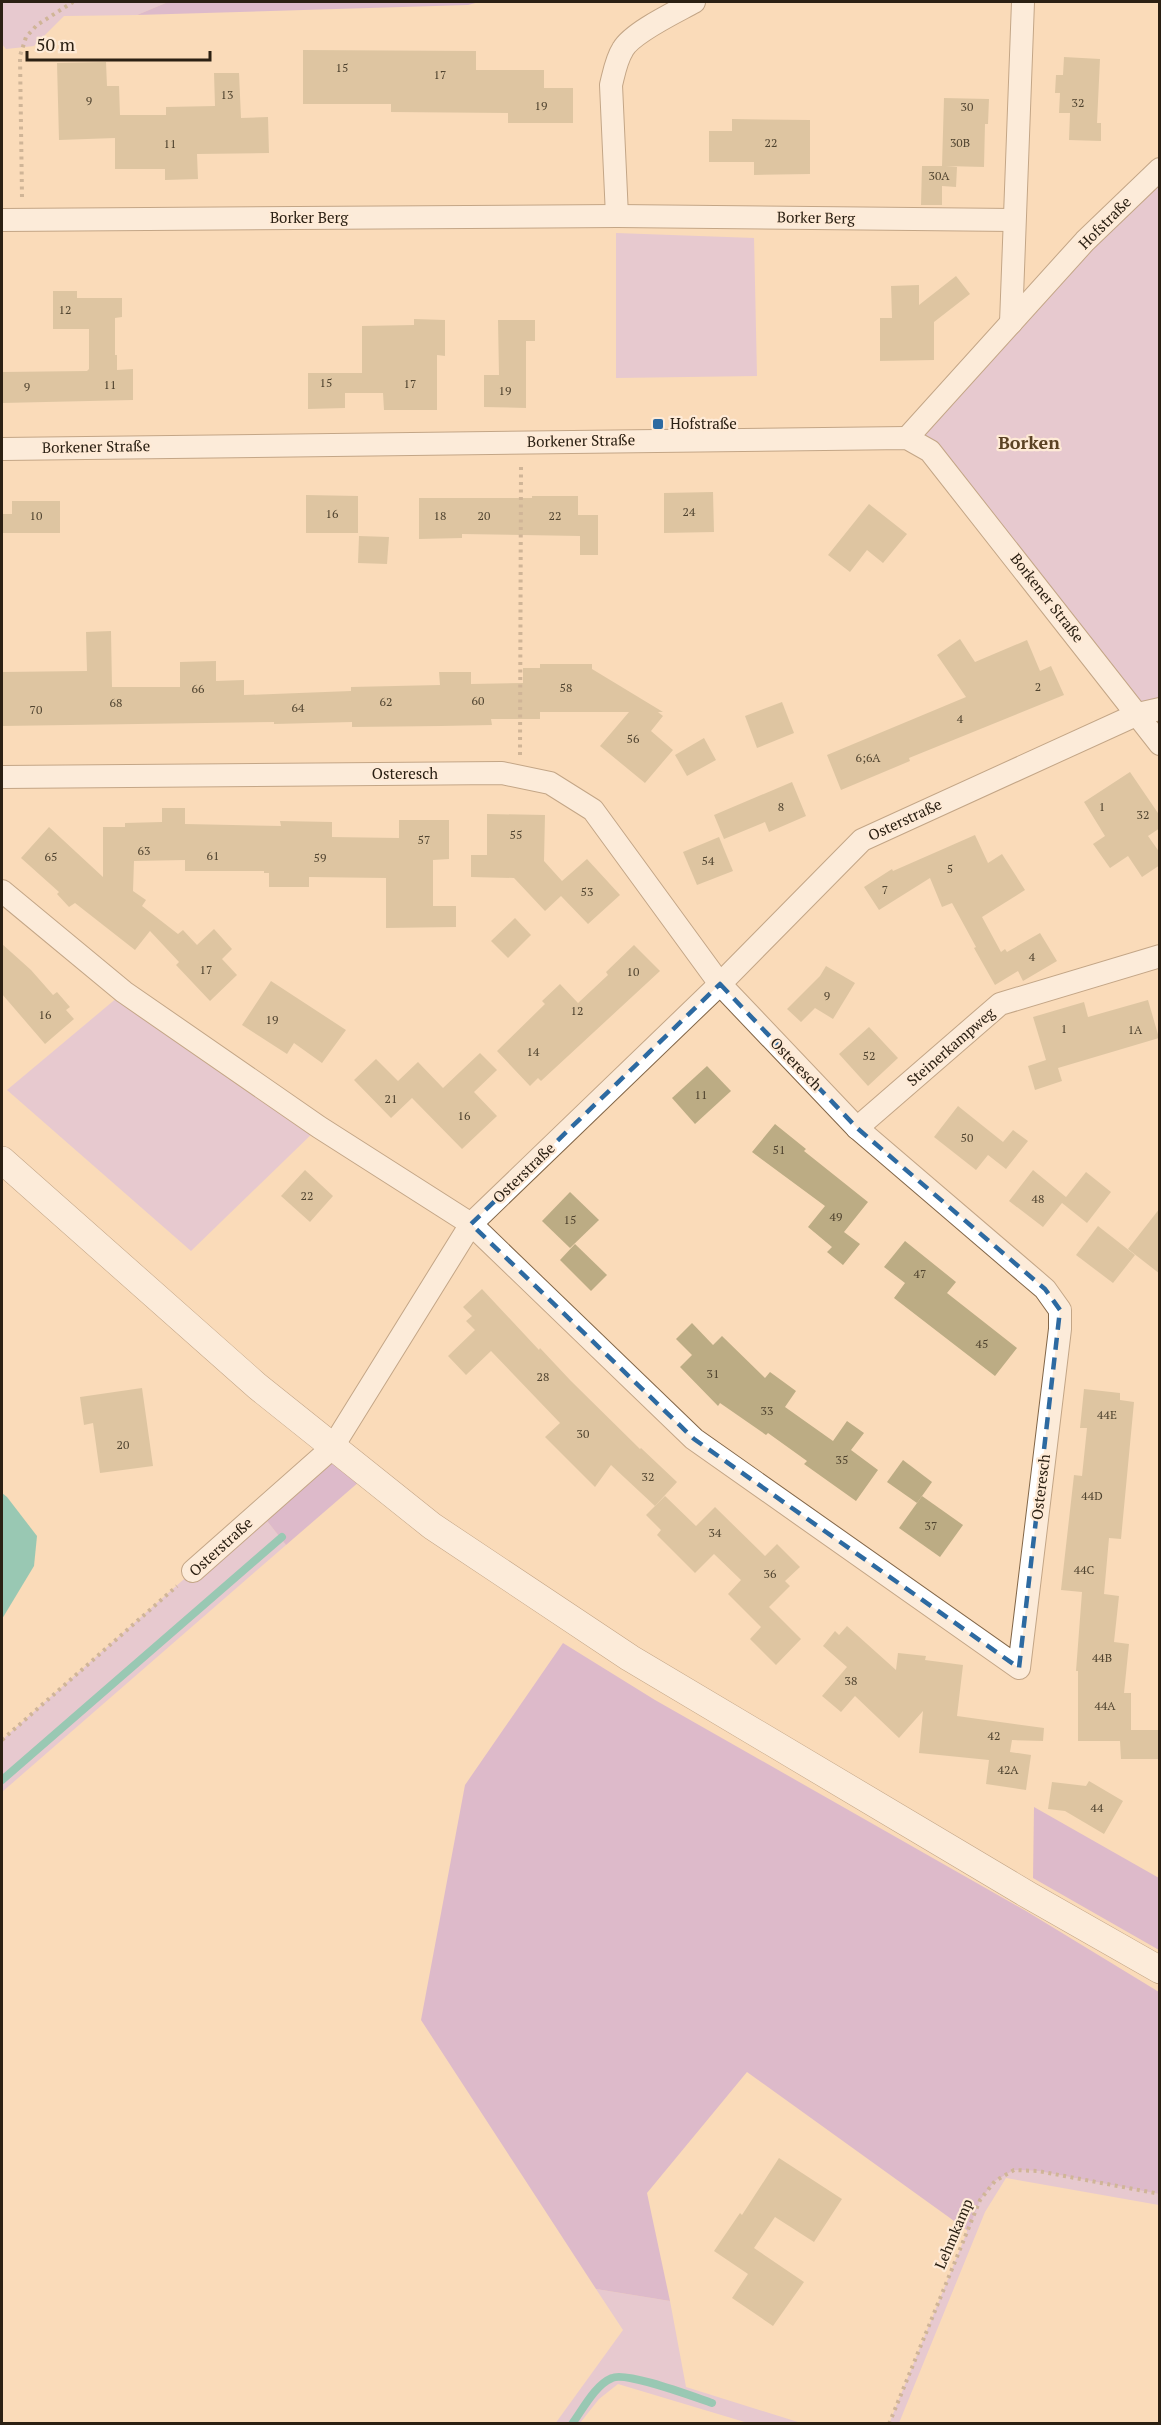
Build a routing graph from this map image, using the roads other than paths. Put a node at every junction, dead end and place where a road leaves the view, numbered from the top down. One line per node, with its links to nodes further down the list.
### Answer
1 (694, 2): 4 (street)
2 (1023, 2): 6 (street)
3 (1160, 169): 7 (street, Hofstraße)
4 (617, 216): 5 (street, Borker Berg); 6 (street, Borker Berg)
5 (12, 219)
6 (1014, 220): 7 (street)
7 (1011, 323): 8 (street, Hofstraße)
8 (906, 438): 9 (street, Borkener Straße); 10 (street, Borkener Straße)
9 (2, 449)
10 (1149, 712): 11 (street, Borkener Straße); 15 (street, Osterstraße)
11 (1160, 744)
12 (2, 777): 15 (street, Osteresch)
13 (2, 891): 18 (street, Osteresch)
14 (1160, 956): 16 (street, Steinerkampweg)
15 (720, 984): 16 (street, Osteresch); 18 (street, Osterstraße)
16 (857, 1128): 18 (street, Osteresch)
17 (2, 1160): 19 (street)
18 (471, 1224): 19 (street, Osterstraße)
19 (332, 1448): 20 (street, Osterstraße); 21 (street)
20 (193, 1571)
21 (1160, 1970)

